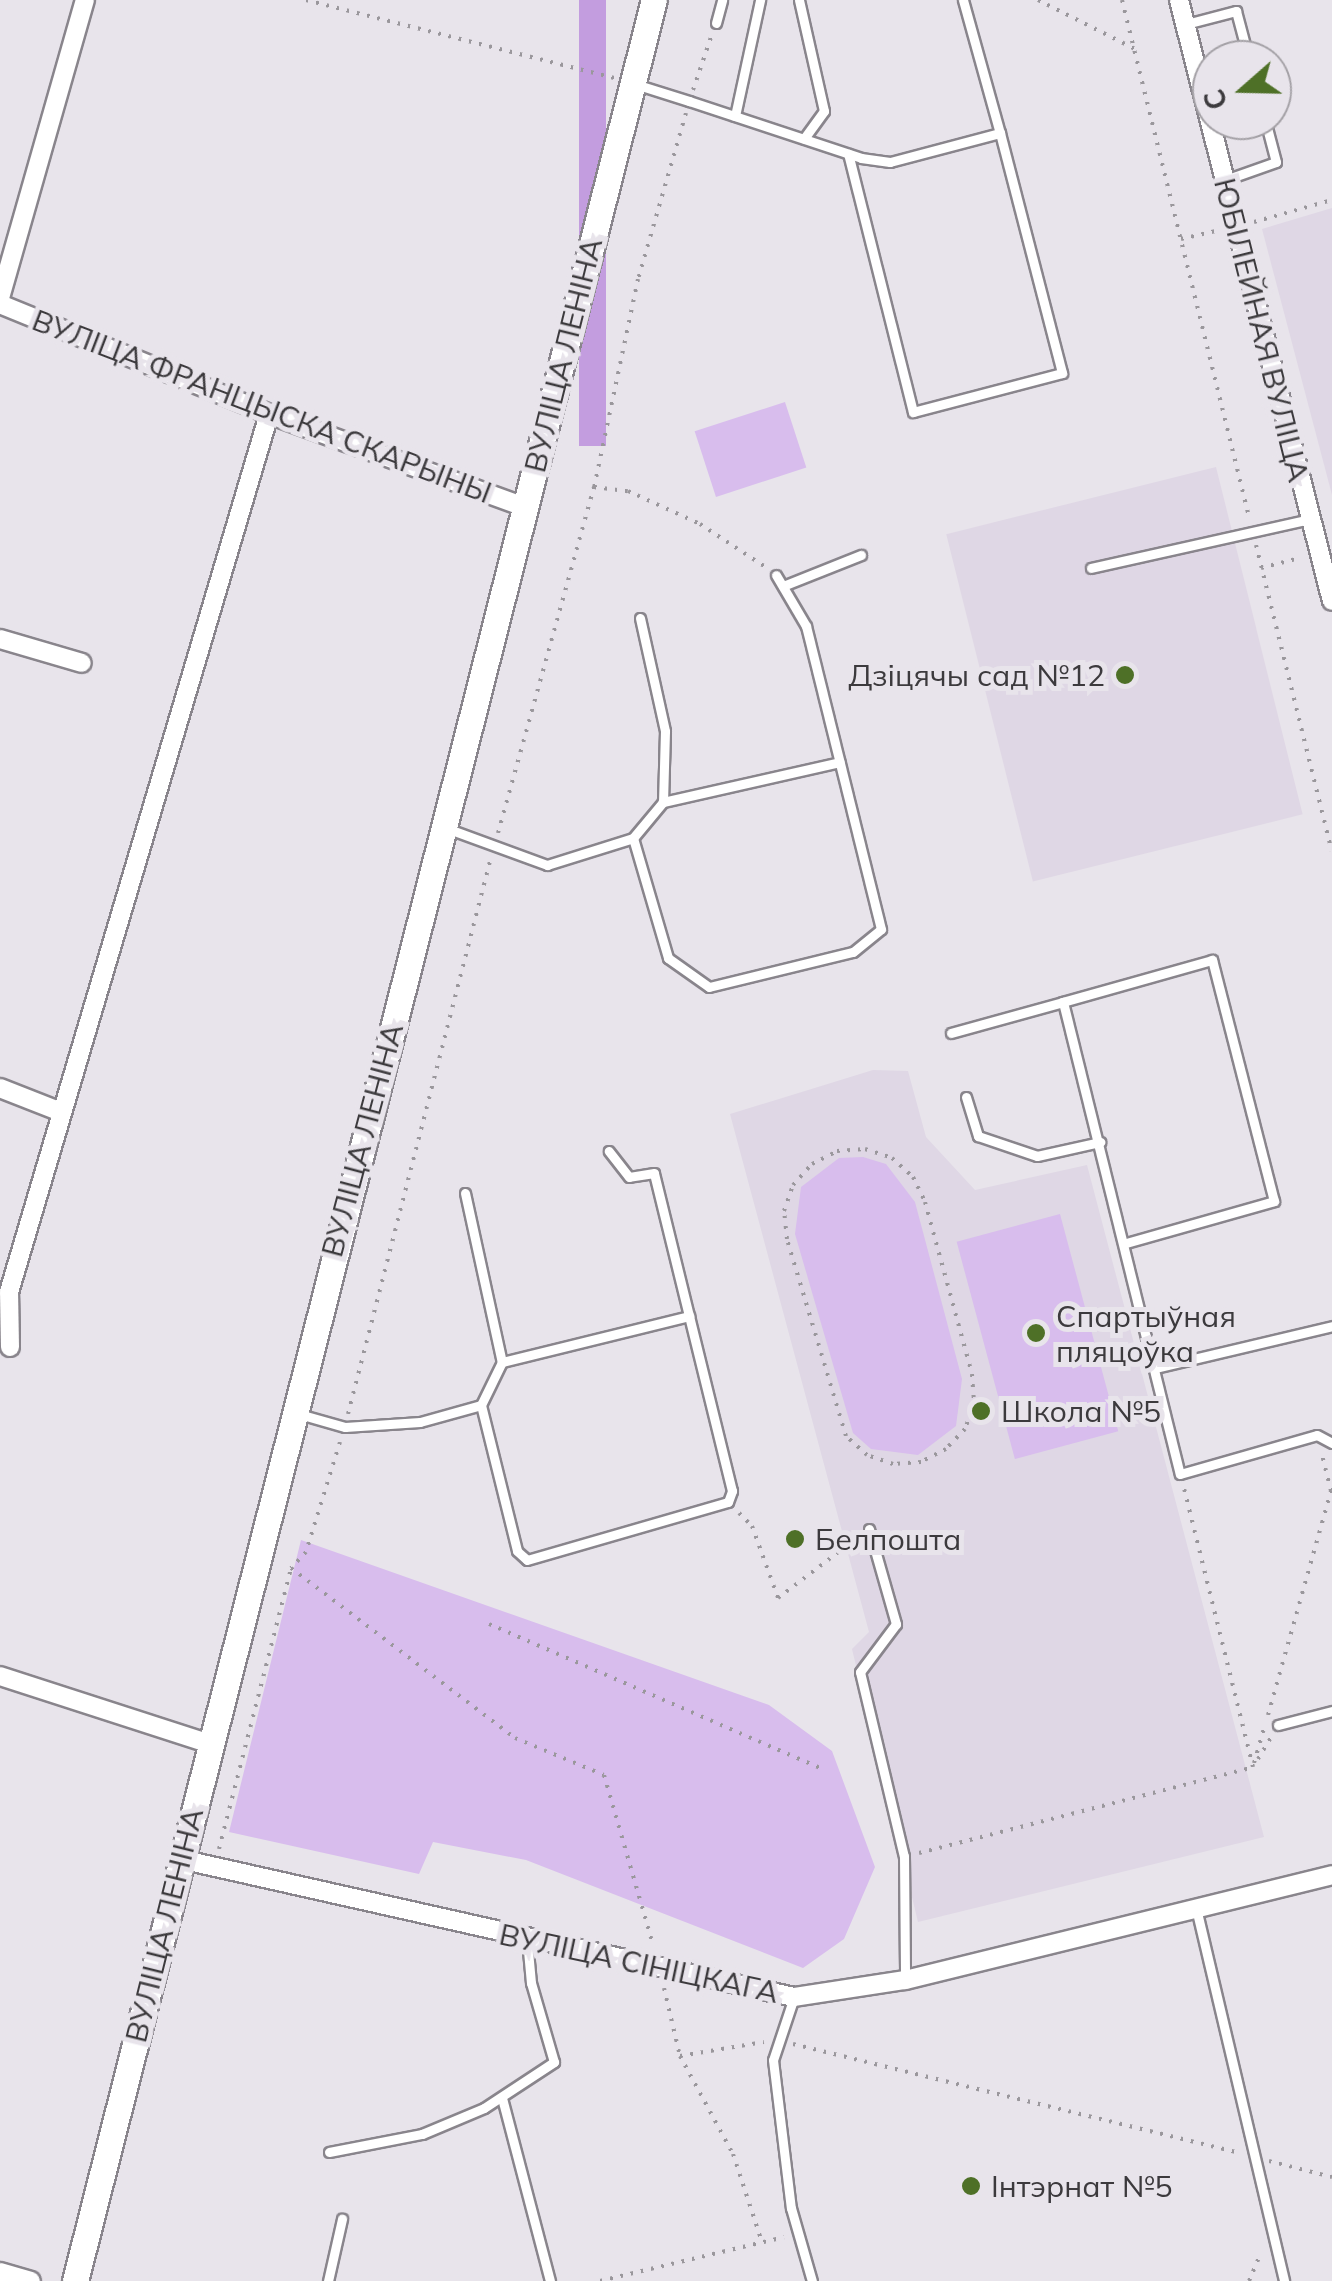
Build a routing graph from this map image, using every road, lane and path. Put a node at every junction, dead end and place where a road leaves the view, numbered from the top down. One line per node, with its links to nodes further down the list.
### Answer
1 (84, 0): 23 (street)
2 (306, 0): 15 (path)
3 (654, 0): 15 (main road, ВУЛІЦА ЛЕНІНА)
4 (722, 0): 11 (lane)
5 (760, 0): 17 (lane)
6 (799, 0): 19 (lane)
7 (963, 0): 18 (lane)
8 (1038, 0): 14 (path)
9 (1122, 0): 14 (path)
10 (1179, 0): 12 (street, ЮБІЛЕЙНАЯ ВУЛІЦА)
11 (716, 23): 16 (path)
12 (1185, 24): 13 (lane); 22 (street, ЮБІЛЕЙНАЯ ВУЛІЦА)
13 (1244, 40)
14 (1135, 48): 28 (path)
15 (633, 83): 16 (lane); 26 (main road, ВУЛІЦА ЛЕНІНА)
16 (689, 101): 17 (lane); 25 (path)
17 (735, 116): 19 (lane)
18 (1000, 133): 21 (lane); 21 (lane)
19 (804, 139): 21 (lane)
20 (1270, 140): 22 (lane)
21 (848, 154)
22 (1225, 180): 27 (street, ЮБІЛЕЙНАЯ ВУЛІЦА)
23 (0, 301): 24 (street, ВУЛІЦА ФРАНЦЫСКА СКАРЫНЫ)
24 (269, 414): 26 (street, ВУЛІЦА ФРАНЦЫСКА СКАРЫНЫ); 49 (street)
25 (594, 487): 33 (path); 43 (path)
26 (524, 507): 41 (main road, ВУЛІЦА ЛЕНІНА)
27 (1310, 518): 28 (lane); 29 (street, ЮБІЛЕЙНАЯ ВУЛІЦА)
28 (1253, 532): 31 (lane); 32 (path)
29 (1320, 554): 32 (path); 35 (street, ЮБІЛЕЙНАЯ ВУЛІЦА)
30 (861, 555): 34 (lane)
31 (1091, 568)
32 (1261, 568): 44 (path)
33 (776, 575): 34 (lane)
34 (783, 586): 39 (lane)
35 (1332, 601)
36 (640, 618): 40 (lane)
37 (0, 638): 38 (street)
38 (82, 662)
39 (840, 762): 40 (lane); 42 (lane)
40 (663, 802): 42 (lane)
41 (444, 827): 43 (lane); 62 (main road, ВУЛІЦА ЛЕНІНА)
42 (633, 838): 43 (lane)
43 (495, 844): 63 (path)
44 (1332, 851)
45 (1063, 1002): 46 (lane); 50 (lane); 54 (lane)
46 (950, 1033)
47 (0, 1088): 49 (street)
48 (966, 1097): 50 (lane)
49 (60, 1112): 55 (street)
50 (1100, 1142): 54 (lane)
51 (609, 1151): 56 (lane)
52 (465, 1192): 59 (lane)
53 (925, 1202): 53 (path)
54 (1126, 1244): 60 (lane)
55 (4, 1290): 58 (street)
56 (689, 1316): 59 (lane); 67 (lane)
57 (1332, 1326): 60 (lane)
58 (10, 1347)
59 (502, 1362): 61 (lane)
60 (1155, 1368): 66 (lane)
61 (481, 1406): 63 (lane); 67 (lane)
62 (291, 1412): 63 (lane); 74 (main road, ВУЛІЦА ЛЕНІНА)
63 (345, 1427): 69 (path)
64 (1317, 1435): 65 (lane); 66 (lane); 75 (path)
65 (1332, 1443)
66 (1180, 1474): 75 (path)
67 (728, 1502): 68 (path)
68 (869, 1529): 77 (lane)
69 (291, 1568): 79 (path); 83 (path)
70 (488, 1624): 76 (path)
71 (0, 1676): 74 (street)
72 (1332, 1711): 73 (lane)
73 (1278, 1724): 75 (path)
74 (210, 1744): 78 (main road, ВУЛІЦА ЛЕНІНА)
75 (1253, 1768): 77 (path)
76 (823, 1770)
77 (904, 1856): 84 (lane)
78 (180, 1858): 79 (street, ВУЛІЦА СІНІЦКАГА); 97 (main road, ВУЛІЦА ЛЕНІНА)
79 (214, 1867): 82 (street, ВУЛІЦА СІНІЦКАГА)
80 (1332, 1874): 81 (street, ВУЛІЦА СІНІЦКАГА)
81 (1196, 1908): 84 (street, ВУЛІЦА СІНІЦКАГА); 90 (lane)
82 (527, 1940): 83 (street, ВУЛІЦА СІНІЦКАГА); 88 (lane)
83 (660, 1967): 85 (street, ВУЛІЦА СІНІЦКАГА); 87 (path)
84 (904, 1980): 85 (street, ВУЛІЦА СІНІЦКАГА)
85 (794, 1997): 86 (lane)
86 (775, 2040): 87 (path); 90 (path); 93 (lane)
87 (680, 2056): 94 (path)
88 (502, 2098): 89 (lane); 99 (lane)
89 (329, 2152)
90 (1258, 2158): 91 (path); 102 (lane)
91 (1332, 2177)
92 (342, 2219): 98 (lane)
93 (798, 2234): 94 (path); 101 (lane)
94 (762, 2242): 100 (path)
95 (0, 2272): 96 (street)
96 (30, 2281)
97 (75, 2281)
98 (328, 2281)
99 (550, 2281)
100 (600, 2281)
101 (812, 2281)
102 (1284, 2281)

